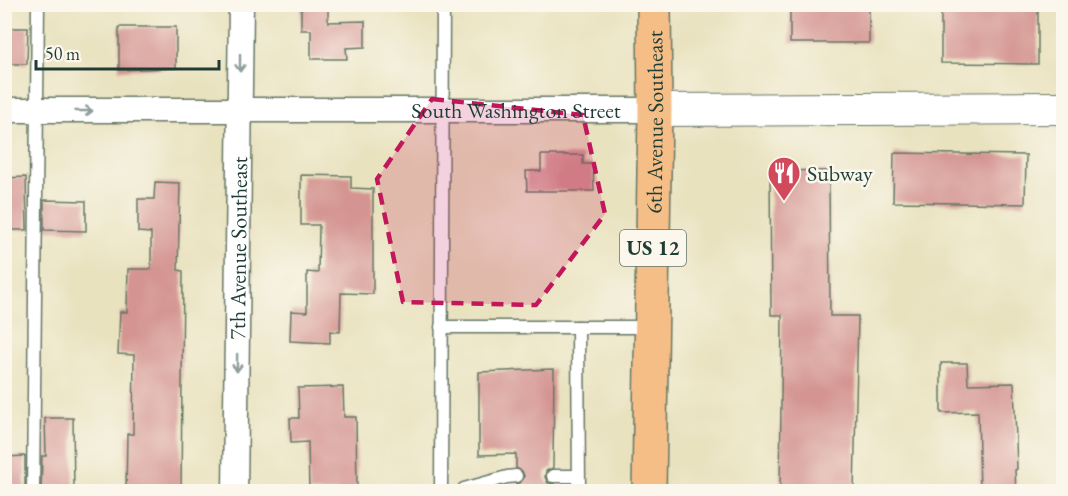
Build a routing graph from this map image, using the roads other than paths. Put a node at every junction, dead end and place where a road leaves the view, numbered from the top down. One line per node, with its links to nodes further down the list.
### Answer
1 (38, 4): 7 (lane)
2 (241, 4): 9 (street, 7th Avenue Southeast, one-way to 9)
3 (443, 4): 10 (lane)
4 (654, 4): 8 (highway, 6th Avenue Southeast / US 12)
5 (1064, 108): 8 (street, South Washington Street)
6 (4, 110): 7 (street, South Washington Street)
7 (37, 110): 9 (street, South Washington Street, one-way to 9); 19 (lane)
8 (655, 110): 10 (street, South Washington Street); 13 (highway, 6th Avenue Southeast / US 12)
9 (240, 111): 10 (street, South Washington Street); 20 (street, 7th Avenue Southeast, one-way to 20)
10 (442, 111): 11 (lane)
11 (441, 327): 12 (lane); 17 (lane)
12 (578, 327): 13 (lane); 16 (lane)
13 (651, 327): 22 (highway, 6th Avenue Southeast / US 12)
14 (516, 476): 18 (lane)
15 (553, 476): 16 (lane)
16 (578, 476): 21 (lane)
17 (441, 490): 18 (lane)
18 (466, 490)
19 (33, 492)
20 (235, 492)
21 (579, 492)
22 (649, 492)

